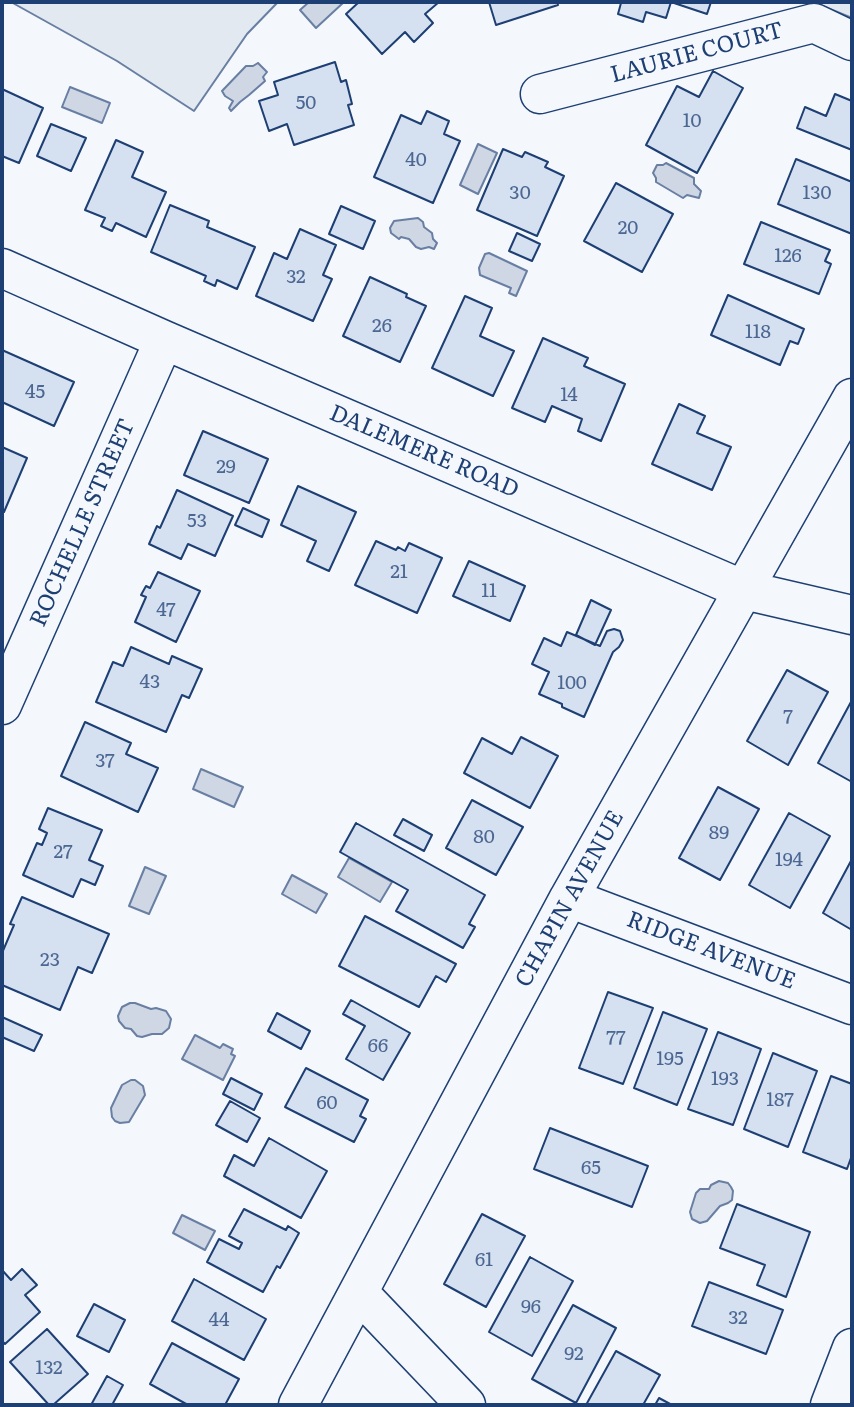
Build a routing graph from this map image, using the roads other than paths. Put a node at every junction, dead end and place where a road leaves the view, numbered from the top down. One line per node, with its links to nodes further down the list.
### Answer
1 (852, 41): 2 (street, LAURIE COURT)
2 (540, 94)
3 (2, 268): 4 (street, DALEMERE ROAD)
4 (164, 340): 6 (street, DALEMERE ROAD); 8 (street, ROCHELLE STREET)
5 (852, 398): 6 (street, CHAPIN AVENUE)
6 (744, 590): 7 (street, DALEMERE ROAD); 9 (street, CHAPIN AVENUE)
7 (852, 615)
8 (2, 705)
9 (569, 898): 10 (street, RIDGE AVENUE); 11 (street, CHAPIN AVENUE)
10 (852, 1005)
11 (359, 1293): 14 (street, CHAPIN AVENUE); 15 (street)
12 (852, 1348): 13 (street)
13 (835, 1404)
14 (298, 1405)
15 (466, 1405)

